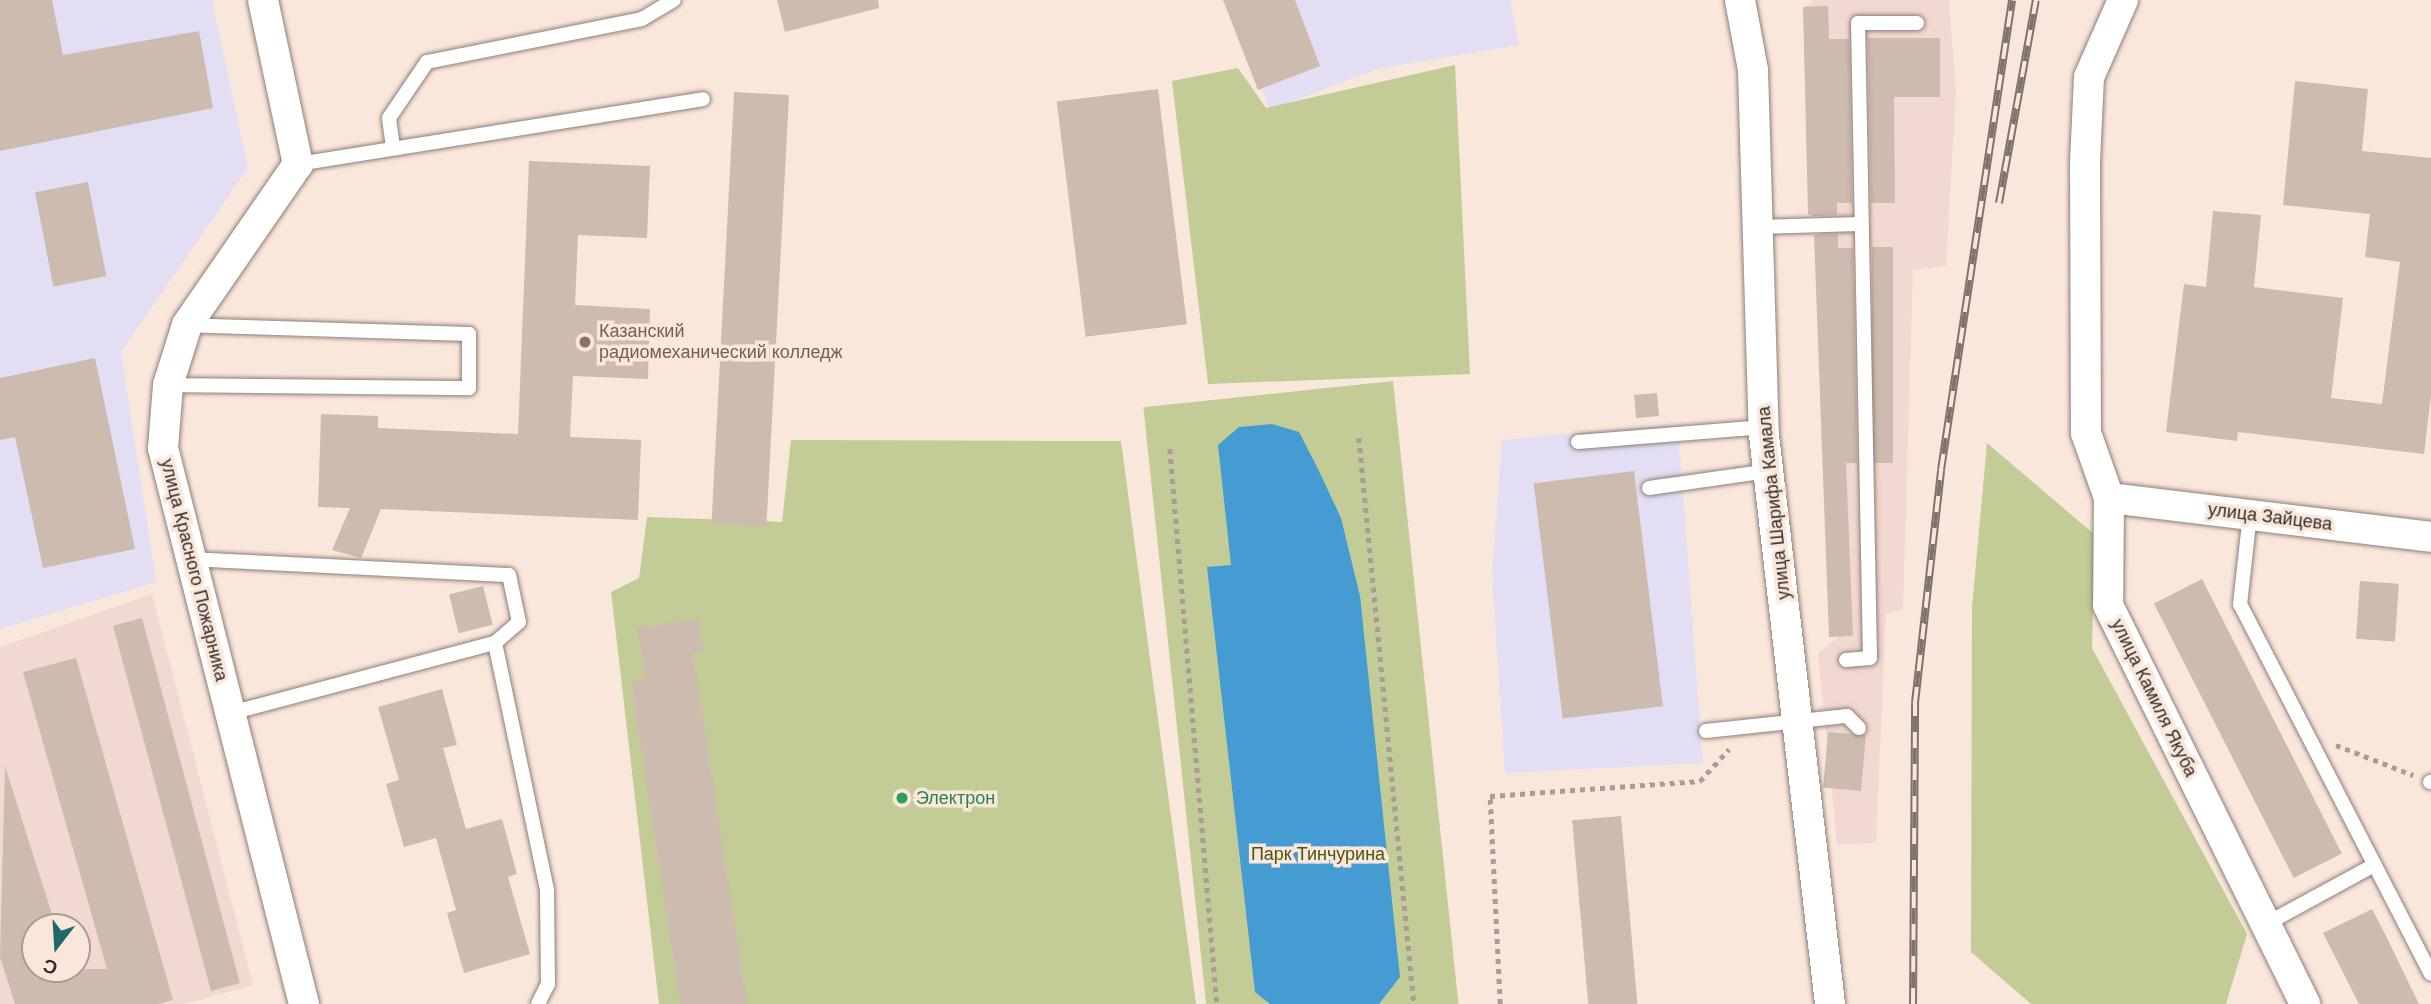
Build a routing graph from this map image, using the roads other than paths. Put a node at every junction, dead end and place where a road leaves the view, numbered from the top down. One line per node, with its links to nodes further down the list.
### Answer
1 (263, 0): 8 (street)
2 (674, 0): 7 (lane)
3 (1740, 0): 10 (street, улица Шарифа Камала)
4 (2123, 0): 17 (street, улица Камиля Якуба)
5 (1917, 23): 9 (lane)
6 (703, 99): 7 (lane)
7 (393, 148): 8 (lane)
8 (298, 164): 11 (street, улица Красного Пожарника)
9 (1861, 223): 10 (lane); 22 (lane)
10 (1758, 228): 13 (street, улица Шарифа Камала)
11 (187, 326): 12 (street, улица Красного Пожарника); 12 (lane)
12 (168, 385): 20 (street, улица Красного Пожарника)
13 (1764, 427): 14 (lane); 15 (street, улица Шарифа Камала)
14 (1578, 442)
15 (1768, 471): 16 (lane); 24 (street, улица Шарифа Камала)
16 (1649, 488)
17 (2109, 498): 18 (street, улица Зайцева); 28 (street, улица Камиля Якуба)
18 (2250, 514): 19 (street, улица Зайцева); 27 (lane)
19 (2431, 537)
20 (191, 559): 21 (lane); 23 (street, улица Красного Пожарника)
21 (495, 643): 23 (lane); 31 (lane)
22 (1846, 660)
23 (230, 713): 30 (street, улица Красного Пожарника)
24 (1797, 720): 25 (lane); 26 (lane); 32 (street, улица Шарифа Камала)
25 (1859, 728)
26 (1706, 731)
27 (2374, 865): 28 (lane); 29 (lane)
28 (2266, 924): 33 (street, улица Камиля Якуба)
29 (2431, 974)
30 (304, 1004)
31 (538, 1004)
32 (1830, 1004)
33 (2305, 1004)

